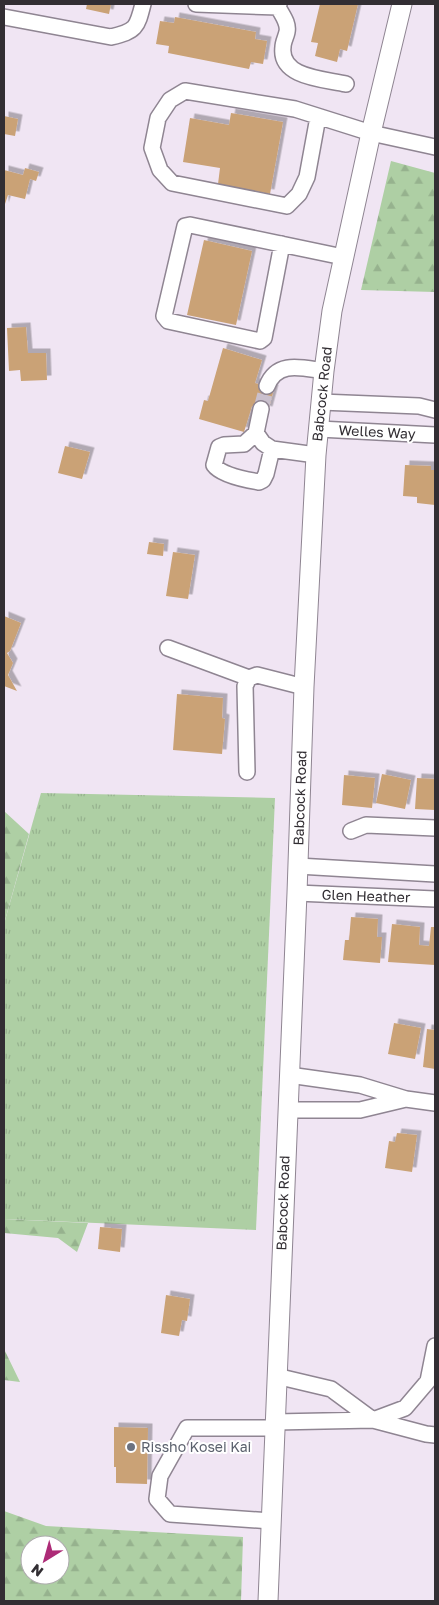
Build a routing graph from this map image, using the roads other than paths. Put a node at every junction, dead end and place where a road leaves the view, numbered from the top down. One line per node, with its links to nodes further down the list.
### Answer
1 (143, 4): 5 (street)
2 (196, 4): 4 (street)
3 (402, 4): 8 (main road, Babcock Road)
4 (278, 6): 6 (street)
5 (4, 17)
6 (346, 84)
7 (318, 117): 7 (street); 8 (street)
8 (371, 133): 9 (street); 11 (main road, Babcock Road)
9 (435, 148)
10 (282, 244): 10 (street); 11 (street)
11 (343, 257): 12 (main road, Babcock Road)
12 (324, 371): 13 (street); 14 (main road, Babcock Road)
13 (267, 386)
14 (321, 402): 16 (street, Welles Way); 17 (main road, Babcock Road)
15 (261, 409): 18 (street)
16 (435, 410)
17 (319, 429): 19 (street, Welles Way); 21 (main road, Babcock Road)
18 (256, 433): 20 (street); 20 (street)
19 (435, 435)
20 (272, 449): 21 (street)
21 (316, 455): 24 (main road, Babcock Road)
22 (168, 648): 23 (street)
23 (249, 678): 24 (street); 25 (street)
24 (304, 687): 28 (main road, Babcock Road)
25 (248, 772)
26 (435, 828): 27 (street)
27 (351, 831)
28 (298, 866): 29 (street, Glen Heather); 30 (main road, Babcock Road)
29 (435, 874)
30 (297, 893): 31 (street, Glen Heather); 32 (main road, Babcock Road)
31 (435, 898)
32 (288, 1075): 33 (street); 35 (main road, Babcock Road)
33 (406, 1099): 34 (street); 35 (street)
34 (435, 1103)
35 (287, 1110): 37 (main road, Babcock Road)
36 (435, 1346): 38 (street)
37 (276, 1376): 38 (street); 39 (main road, Babcock Road)
38 (373, 1420): 39 (street); 40 (street)
39 (274, 1425): 41 (main road, Babcock Road); 41 (street)
40 (435, 1435)
41 (271, 1521): 42 (main road, Babcock Road)
42 (268, 1601)

